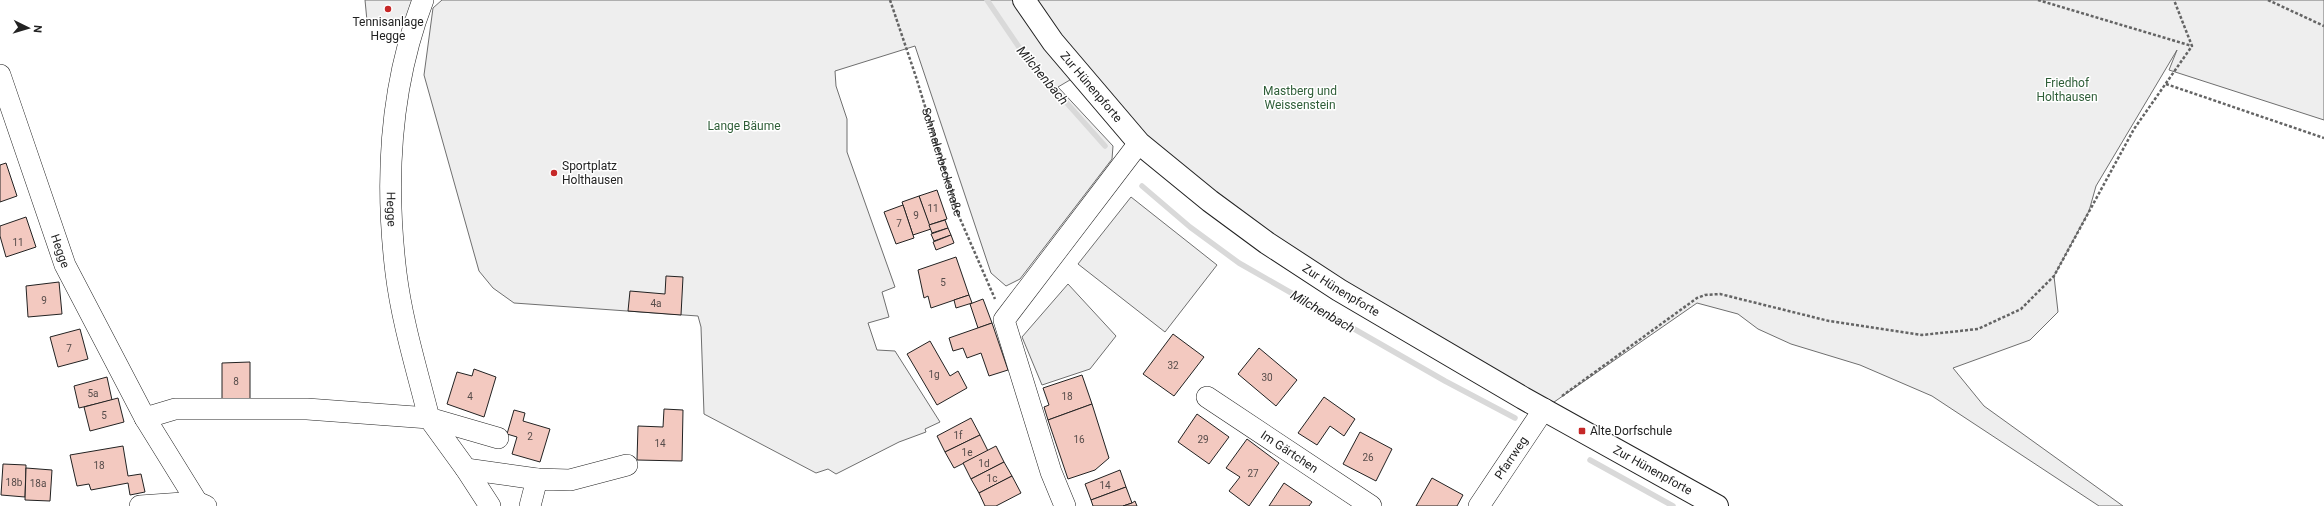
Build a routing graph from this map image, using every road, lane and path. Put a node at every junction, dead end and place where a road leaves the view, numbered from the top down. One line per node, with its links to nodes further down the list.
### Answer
1 (423, 0): 17 (street, Hegge)
2 (890, 0): 13 (path, Schmalenbeckstraße)
3 (1024, 0): 12 (main road, Zur Hünenpforte)
4 (2038, 0): 8 (path)
5 (2174, 0): 8 (path)
6 (2268, 0): 7 (path)
7 (2324, 26)
8 (2192, 46): 10 (path)
9 (0, 75): 16 (street, Hegge)
10 (2166, 84): 11 (path); 15 (path)
11 (2324, 138)
12 (1139, 143): 13 (street); 15 (main road, Zur Hünenpforte)
13 (1004, 320): 26 (street)
14 (1207, 397): 27 (street, Im Gärtchen)
15 (1544, 409): 28 (street, Pfarrweg); 29 (main road, Zur Hünenpforte)
16 (145, 418): 17 (street); 22 (street, Hegge)
17 (429, 418): 18 (street); 20 (street, Hegge)
18 (498, 438)
19 (627, 465): 21 (street)
20 (466, 469): 21 (street); 24 (street, Hegge)
21 (537, 479): 25 (street)
22 (202, 504): 23 (street)
23 (140, 506)
24 (490, 506)
25 (530, 506)
26 (1065, 506)
27 (1371, 506)
28 (1479, 506)
29 (1717, 506)

